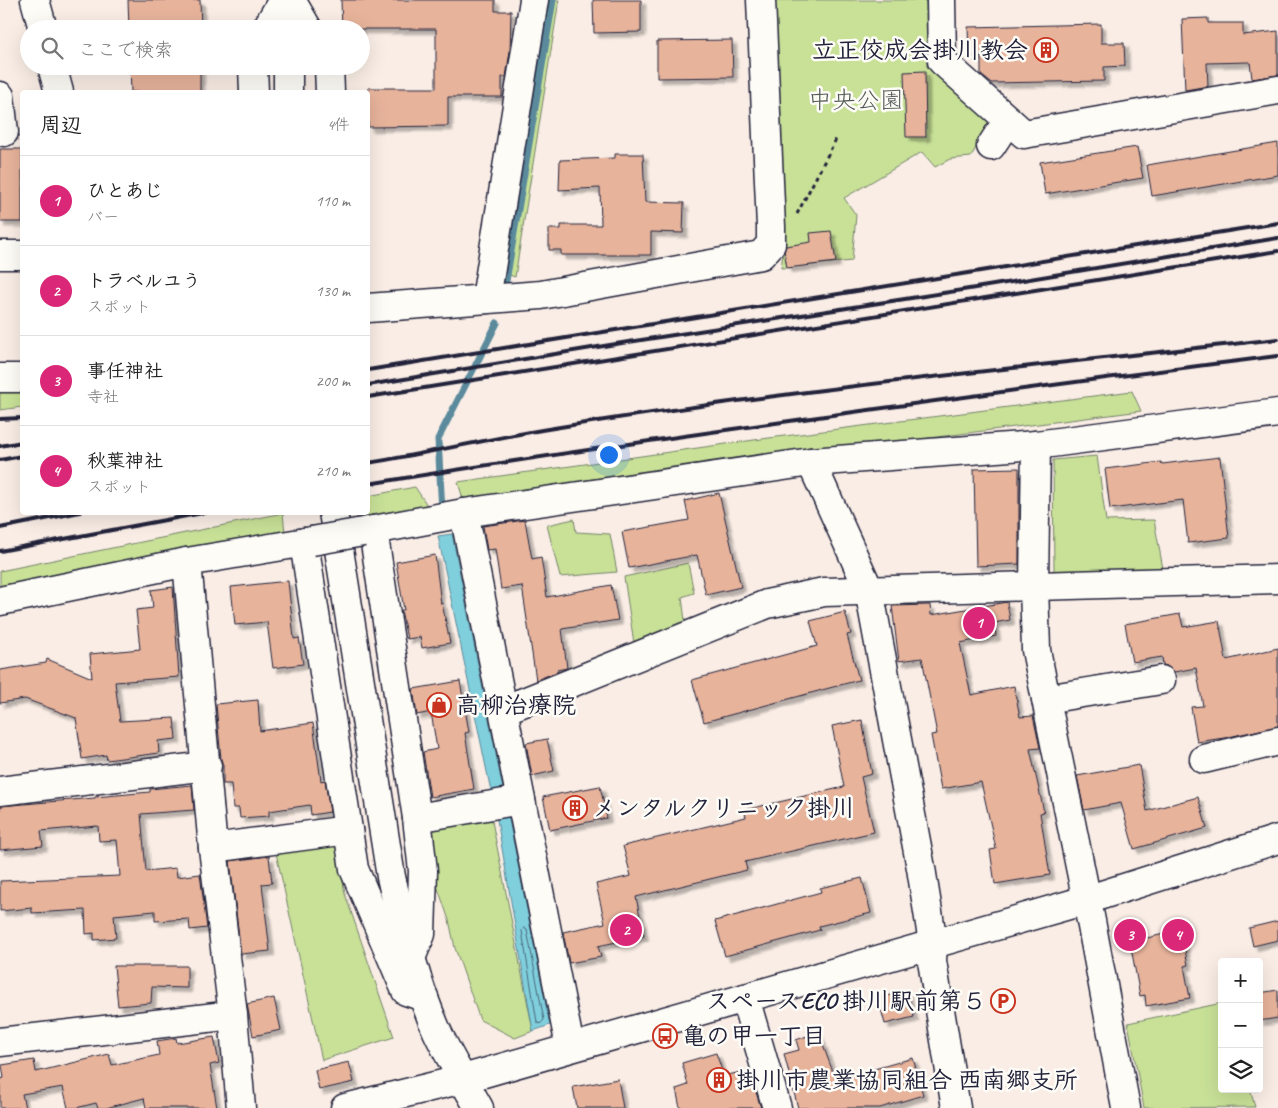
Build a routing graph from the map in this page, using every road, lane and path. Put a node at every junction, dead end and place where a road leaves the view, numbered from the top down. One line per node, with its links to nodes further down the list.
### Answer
1 (36, 0): 6 (street)
2 (287, 0): 7 (street); 8 (street); 9 (street)
3 (534, 0): 27 (street)
4 (761, 0): 24 (street)
5 (941, 0): 20 (street)
6 (41, 20)
7 (273, 20)
8 (287, 20)
9 (301, 20)
10 (54, 75): 14 (street)
11 (253, 75): 15 (street)
12 (288, 75): 16 (street)
13 (329, 75): 17 (street)
14 (58, 90)
15 (254, 90)
16 (288, 90)
17 (330, 90)
18 (1278, 90): 20 (street)
19 (0, 96): 21 (street)
20 (1008, 120): 23 (street)
21 (9, 132)
22 (836, 139): 24 (path)
23 (991, 146)
24 (771, 228): 27 (street)
25 (0, 255): 26 (street)
26 (20, 255)
27 (496, 298): 28 (street)
28 (370, 308)
29 (0, 378): 30 (street)
30 (20, 378)
31 (1278, 413): 32 (street)
32 (1036, 445): 33 (street); 40 (street)
33 (811, 462): 35 (street); 41 (street)
34 (334, 515): 57 (street)
35 (450, 516): 36 (street); 45 (street)
36 (368, 531): 37 (street, bridge); 51 (street)
37 (308, 541): 38 (street); 52 (street)
38 (187, 562): 42 (street); 48 (street)
39 (1278, 579): 40 (street)
40 (1034, 586): 41 (street); 44 (street)
41 (869, 590): 45 (street); 56 (street)
42 (0, 601)
43 (1161, 680): 44 (street)
44 (1046, 699): 55 (street)
45 (504, 710): 50 (street)
46 (1278, 742): 47 (street)
47 (1204, 759)
48 (206, 766): 49 (street); 54 (street)
49 (0, 792)
50 (516, 801): 51 (street); 62 (street)
51 (417, 818): 57 (street)
52 (348, 830): 54 (street); 58 (street)
53 (1278, 839): 55 (street)
54 (213, 848): 60 (street)
55 (1086, 900): 56 (street); 69 (street)
56 (933, 943): 59 (street); 68 (street)
57 (411, 958): 58 (street)
58 (424, 998): 63 (street)
59 (745, 998): 62 (street); 67 (street)
60 (233, 1014): 61 (street); 64 (street)
61 (0, 1042)
62 (570, 1047): 63 (street)
63 (463, 1079): 65 (street); 66 (street)
64 (241, 1108)
65 (345, 1108)
66 (479, 1108)
67 (777, 1108)
68 (956, 1108)
69 (1126, 1108)

